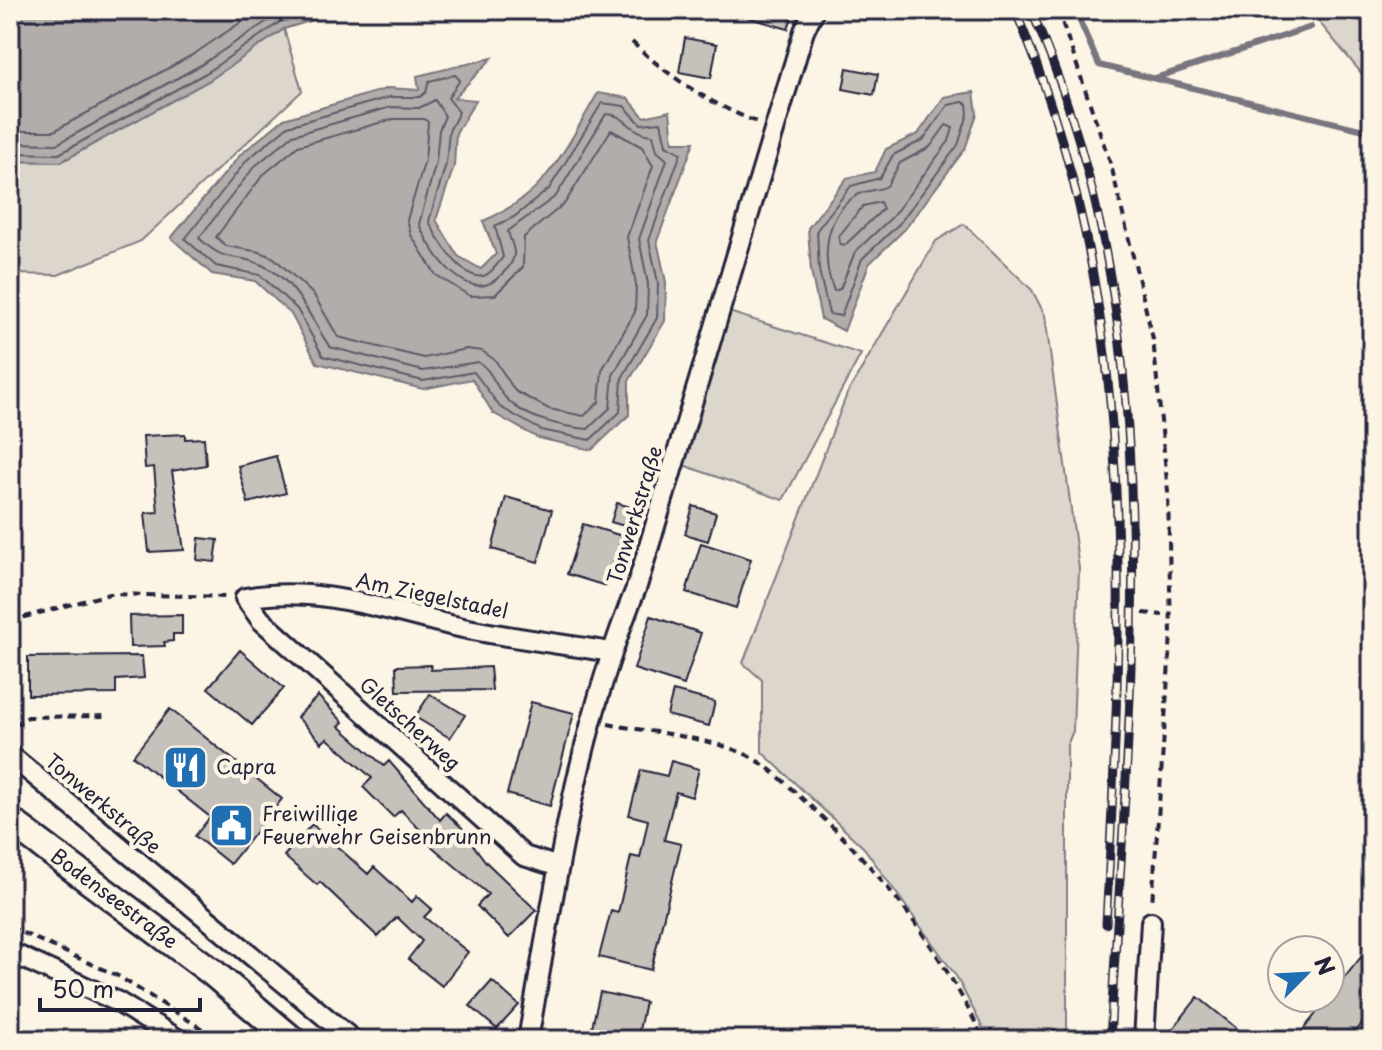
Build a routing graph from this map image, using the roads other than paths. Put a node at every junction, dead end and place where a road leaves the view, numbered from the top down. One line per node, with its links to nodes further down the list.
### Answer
1 (814, 10): 3 (street, Tonwerkstraße)
2 (245, 598): 3 (street, Am Ziegelstadel); 6 (street, Gletscherweg)
3 (610, 652): 6 (street, Tonwerkstraße)
4 (10, 755): 11 (street, Tonwerkstraße)
5 (10, 821): 10 (main road, Bodenseestraße)
6 (559, 867): 12 (street, Tonwerkstraße)
7 (1151, 922): 13 (street)
8 (10, 952): 9 (street)
9 (179, 1040)
10 (292, 1040)
11 (353, 1040)
12 (528, 1040)
13 (1144, 1040)

